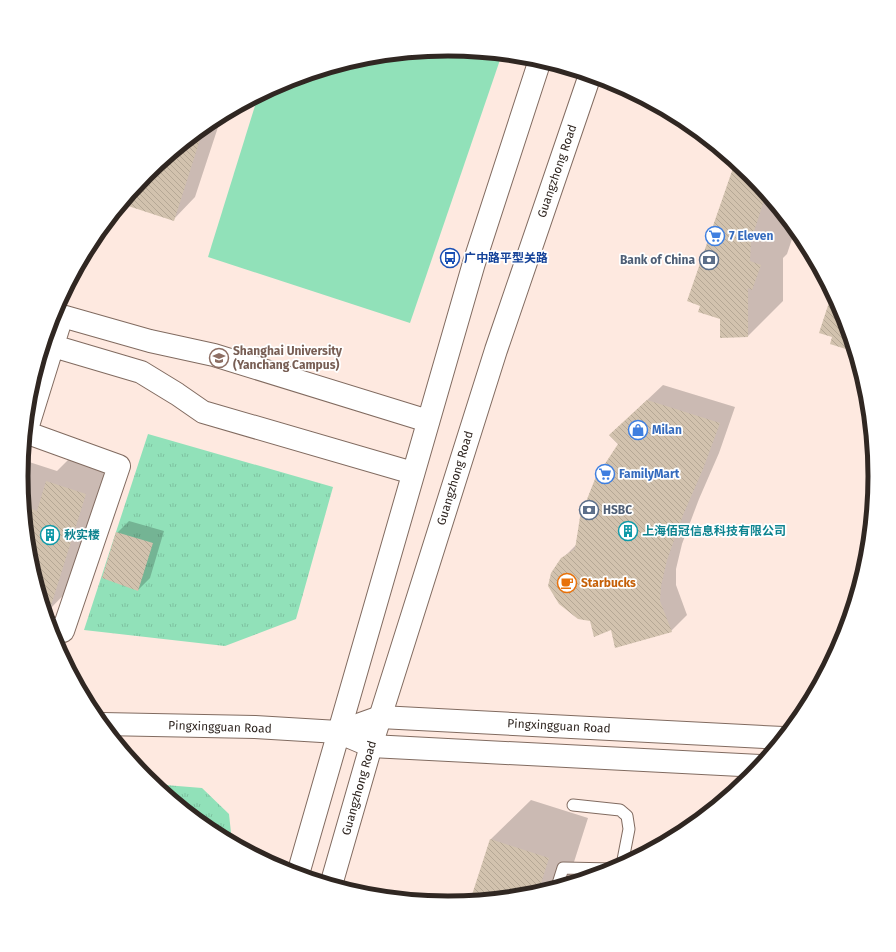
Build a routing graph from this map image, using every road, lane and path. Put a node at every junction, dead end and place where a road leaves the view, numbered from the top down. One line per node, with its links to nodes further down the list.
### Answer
1 (538, 66): 5 (street)
2 (588, 80): 9 (street, Guangzhong Road)
3 (53, 346): 4 (street); 5 (street); 7 (street)
4 (34, 406)
5 (428, 421): 7 (street)
6 (31, 434): 8 (street)
7 (413, 473): 11 (street)
8 (57, 630)
9 (380, 717): 11 (street, Pingxingguan Road); 12 (street, Pingxingguan Road); 13 (street, Guangzhong Road)
10 (110, 724): 11 (street, Pingxingguan Road)
11 (338, 732): 13 (street, Pingxingguan Road); 17 (street)
12 (776, 738)
13 (371, 746): 14 (street, Pingxingguan Road); 19 (street, Guangzhong Road)
14 (752, 766)
15 (573, 805): 16 (lane)
16 (623, 858)
17 (299, 869)
18 (597, 869): 20 (lane)
19 (332, 880)
20 (559, 881)

